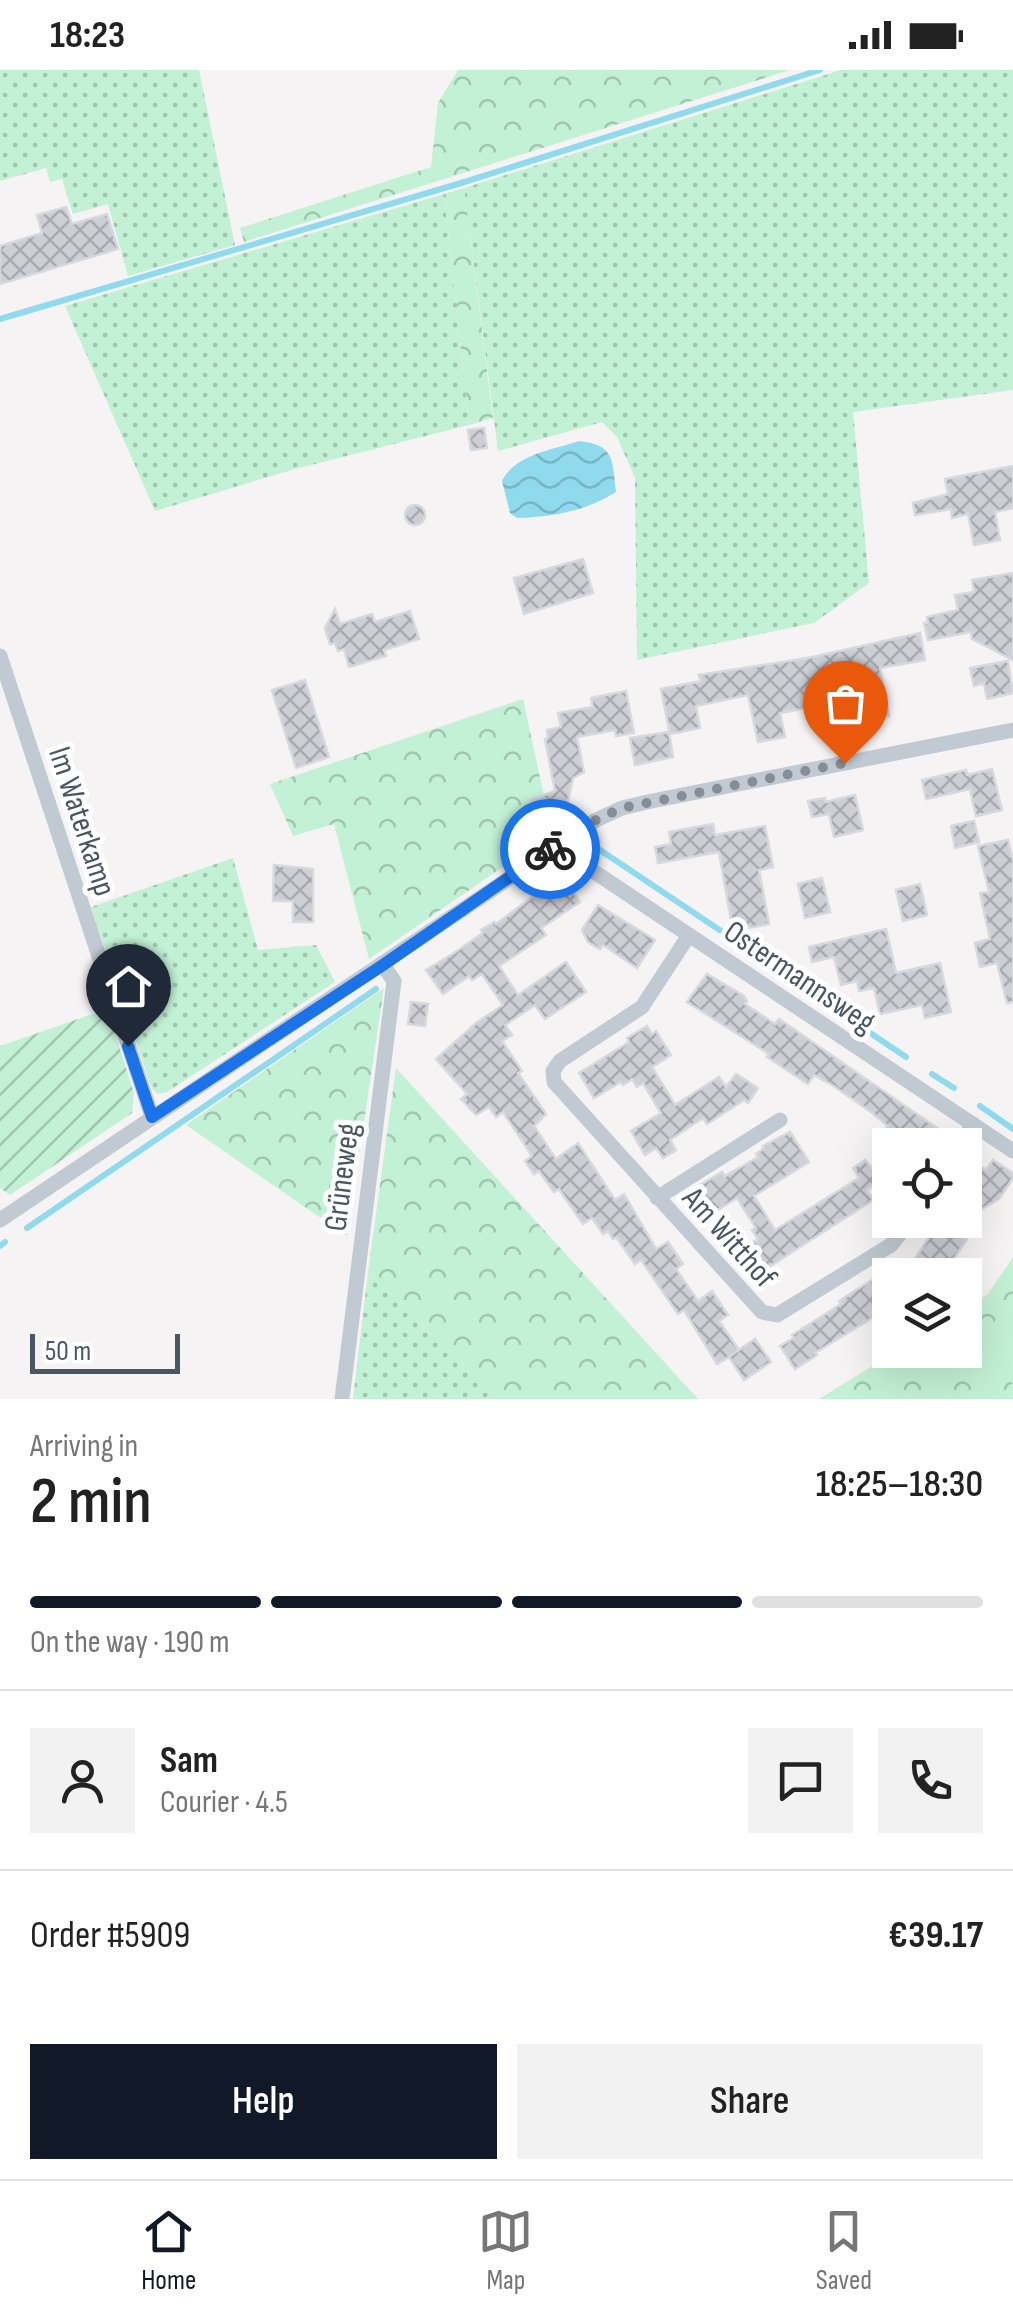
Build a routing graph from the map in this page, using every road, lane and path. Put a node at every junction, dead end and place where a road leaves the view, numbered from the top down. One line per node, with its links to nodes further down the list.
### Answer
1 (0, 656): 6 (street, Im Waterkamp)
2 (1012, 734): 3 (street)
3 (560, 842): 4 (street, Ostermannsweg); 5 (street)
4 (689, 935): 8 (street, Ostermannsweg); 11 (street, Am Witthof)
5 (383, 965): 6 (street); 14 (street, Grüneweg)
6 (152, 1117): 12 (street)
7 (780, 1120): 11 (street, Am Witthof)
8 (973, 1124): 9 (street); 10 (street, Ostermannsweg)
9 (971, 1128)
10 (1013, 1151)
11 (657, 1198): 13 (street, Am Witthof)
12 (0, 1220)
13 (897, 1238)
14 (342, 1399)

